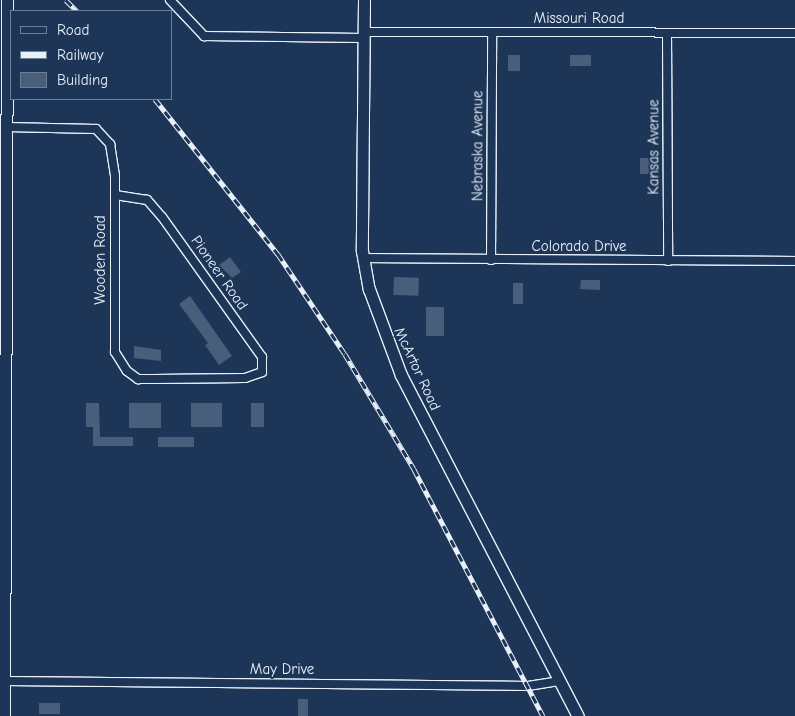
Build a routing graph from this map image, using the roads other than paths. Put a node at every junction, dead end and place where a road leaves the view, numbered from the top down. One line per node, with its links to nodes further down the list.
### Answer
1 (7, 0): 8 (main road)
2 (170, 0): 7 (street, Missouri Road)
3 (364, 0): 7 (main road, McArtor Road)
4 (492, 32): 5 (street, Missouri Road); 7 (street, Missouri Road); 11 (street, Nebraska Avenue)
5 (668, 33): 6 (street, Missouri Road); 12 (street, Kansas Avenue)
6 (795, 33)
7 (363, 35): 10 (main road, McArtor Road)
8 (6, 127): 9 (street, Wooden Road); 15 (main road)
9 (115, 195): 14 (street, Pioneer Road); 14 (street, Wooden Road)
10 (363, 258): 11 (street, Colorado Drive); 16 (main road, McArtor Road)
11 (490, 260): 12 (street, Colorado Drive)
12 (668, 261): 13 (street, Colorado Drive)
13 (795, 261)
14 (237, 379)
15 (4, 681): 16 (street, May Drive); 17 (main road)
16 (559, 681): 18 (main road, McArtor Road)
17 (4, 716)
18 (578, 716)

